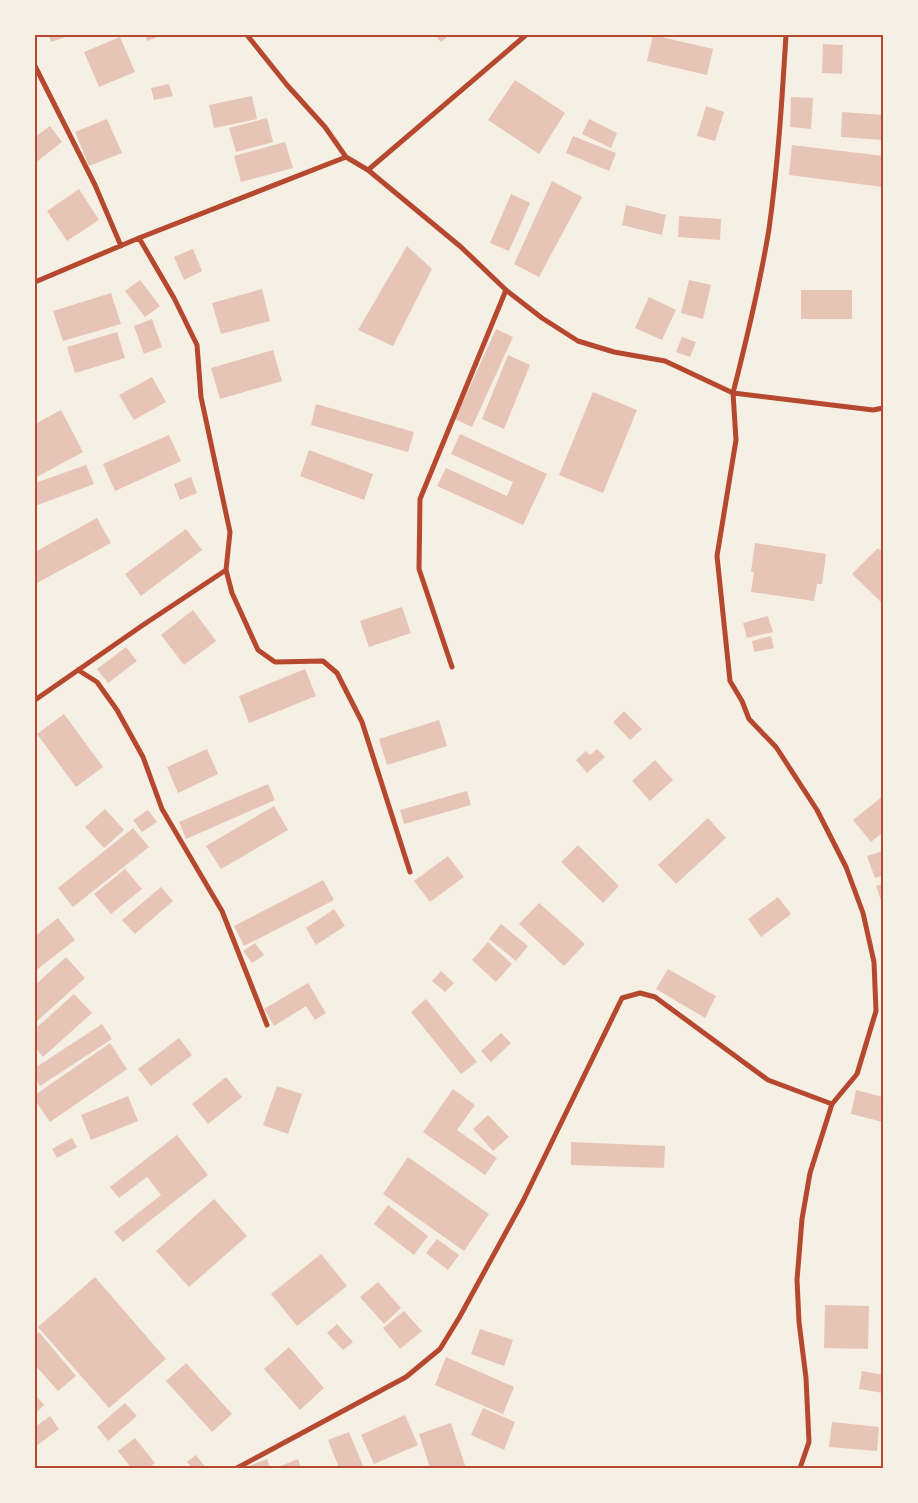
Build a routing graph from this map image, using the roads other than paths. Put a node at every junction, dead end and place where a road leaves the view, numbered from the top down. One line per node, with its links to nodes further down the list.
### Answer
1 (247, 35): 5 (street)
2 (526, 35): 6 (street)
3 (786, 35): 11 (street)
4 (35, 66): 8 (street)
5 (346, 157): 6 (street); 7 (street)
6 (368, 170): 10 (street)
7 (138, 238): 8 (street); 13 (street)
8 (121, 246): 9 (street)
9 (35, 282)
10 (506, 290): 11 (street); 14 (street)
11 (734, 393): 12 (street); 19 (street)
12 (883, 408)
13 (226, 570): 15 (street); 17 (street)
14 (452, 667)
15 (78, 670): 16 (street); 18 (street)
16 (35, 700)
17 (410, 872)
18 (267, 1025)
19 (832, 1104): 20 (street); 21 (street)
20 (237, 1468)
21 (800, 1468)

